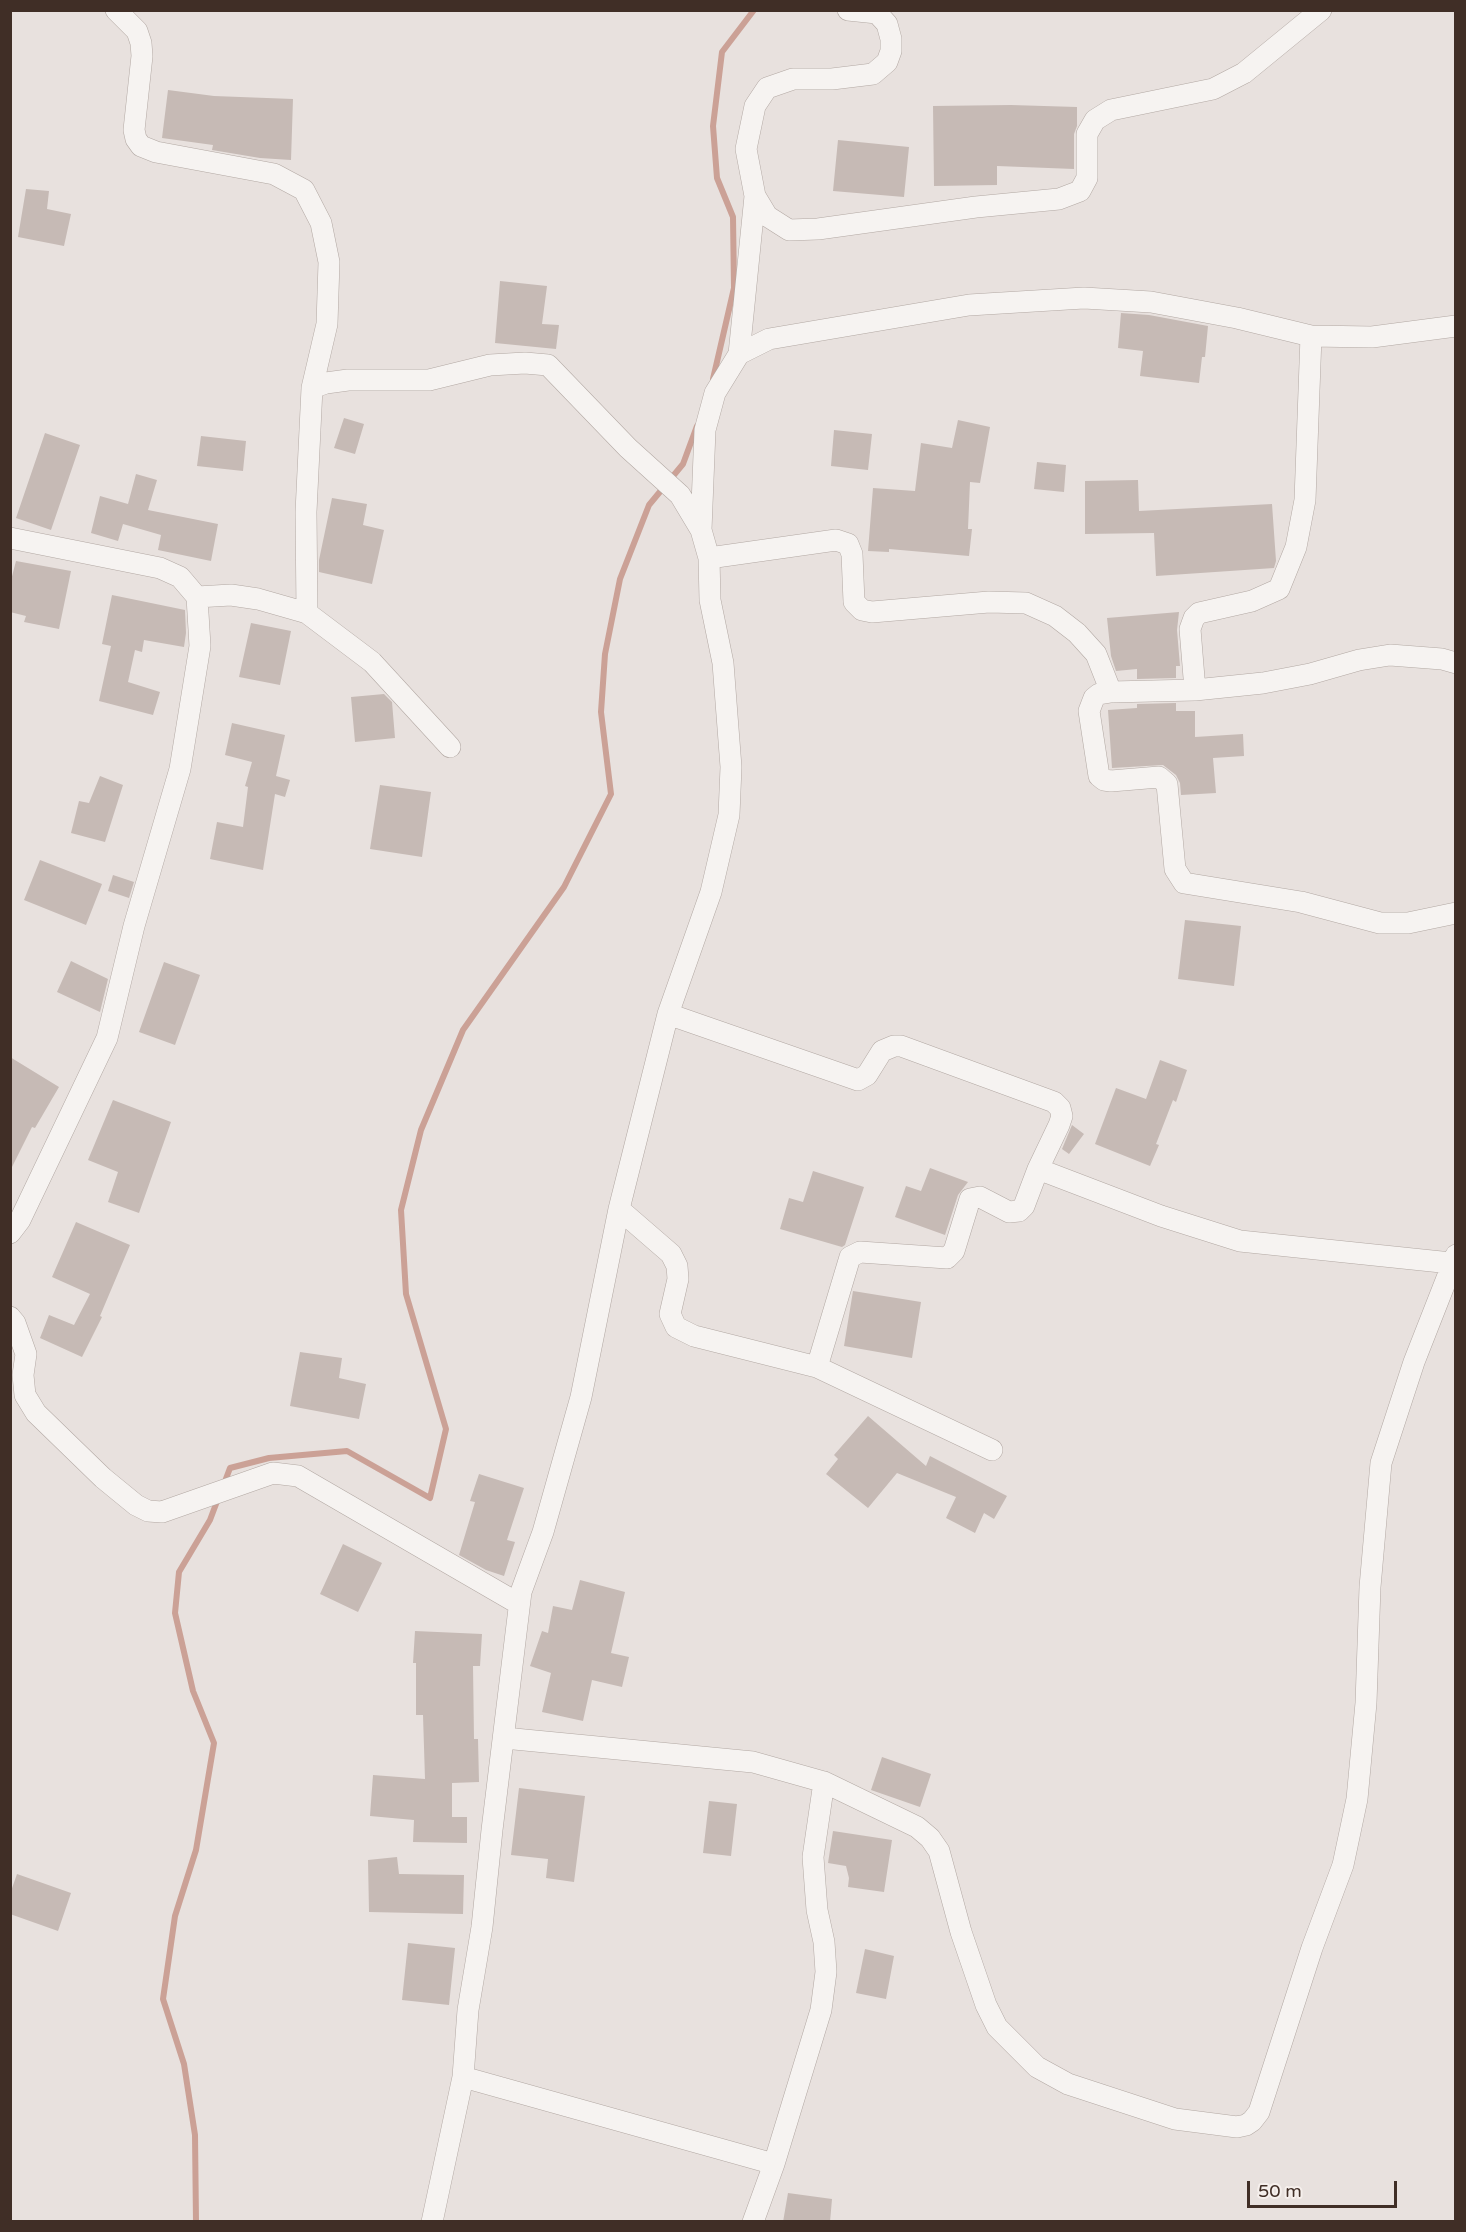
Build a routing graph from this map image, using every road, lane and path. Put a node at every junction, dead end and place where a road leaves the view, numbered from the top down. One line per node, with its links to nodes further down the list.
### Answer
1 (116, 10): 8 (street)
2 (848, 10): 4 (street)
3 (1321, 10): 4 (street)
4 (755, 195): 7 (street)
5 (1455, 326): 6 (street)
6 (1311, 336): 7 (street); 15 (street)
7 (739, 354): 9 (street)
8 (312, 388): 9 (street); 13 (street)
9 (701, 530): 11 (street)
10 (10, 538): 12 (street)
11 (709, 558): 16 (street); 19 (street)
12 (197, 597): 13 (street); 22 (street)
13 (307, 613): 17 (street)
14 (1455, 663): 15 (street)
15 (1195, 690): 16 (street)
16 (1111, 692): 18 (street)
17 (450, 747)
18 (1455, 913)
19 (668, 1014): 20 (street); 21 (street)
20 (1038, 1169): 23 (street); 25 (street)
21 (619, 1209): 25 (street); 27 (street)
22 (10, 1233)
23 (1453, 1259): 29 (street)
24 (10, 1317): 27 (street)
25 (818, 1367): 26 (street)
26 (992, 1450)
27 (519, 1604): 28 (street)
28 (504, 1738): 29 (street); 30 (street)
29 (824, 1782): 31 (street)
30 (463, 2077): 31 (street); 32 (street)
31 (774, 2164): 33 (street)
32 (432, 2222)
33 (753, 2222)

